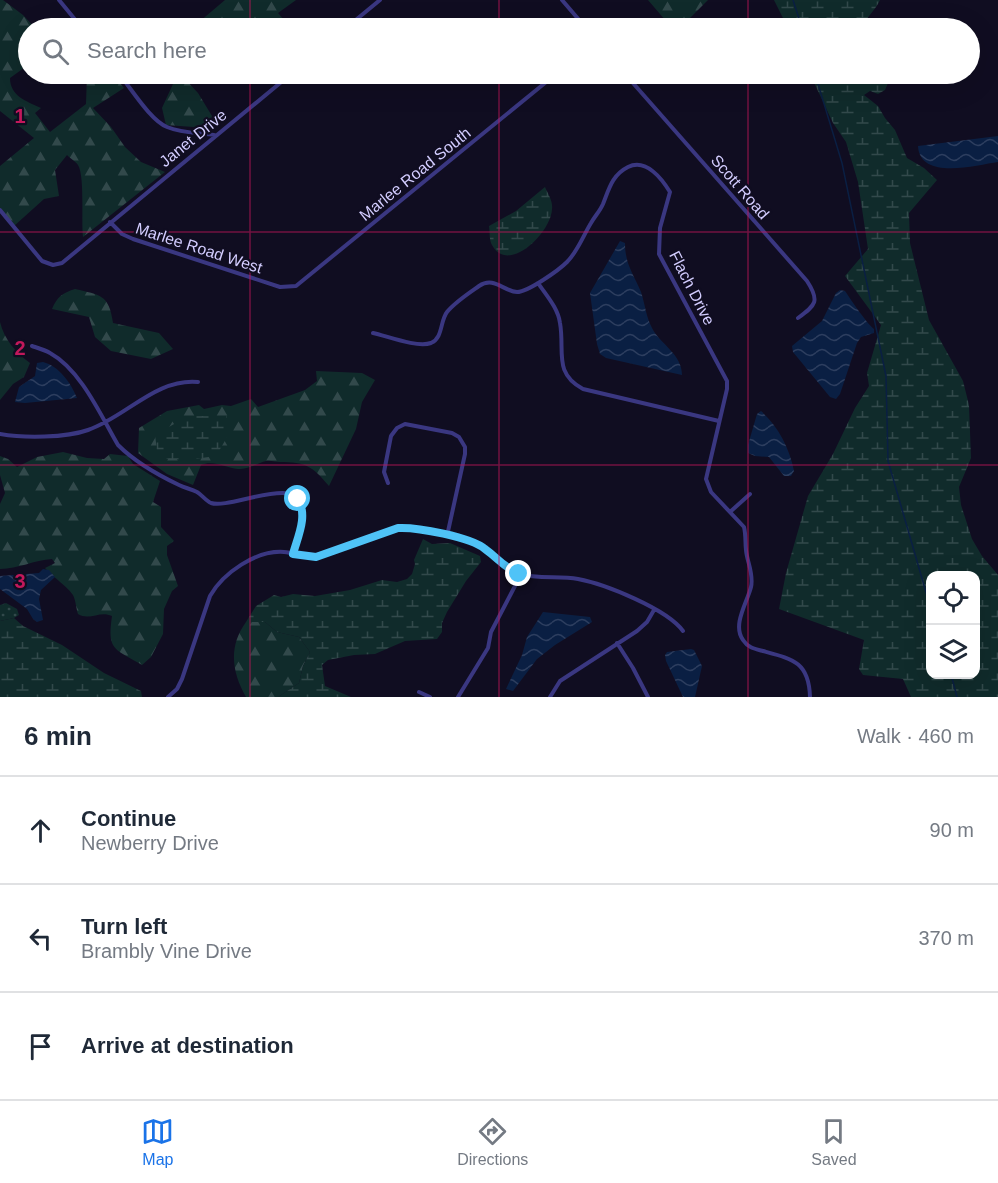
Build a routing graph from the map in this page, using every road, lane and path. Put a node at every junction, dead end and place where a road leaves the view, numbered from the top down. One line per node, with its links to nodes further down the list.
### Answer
1 (59, 0): 4 (street)
2 (380, 0): 5 (street)
3 (562, 0): 6 (street)
4 (74, 18)
5 (358, 18)
6 (577, 18)
7 (127, 84): 11 (street)
8 (279, 84): 11 (street, Janet Drive)
9 (544, 84): 15 (street, Marlee Road South)
10 (634, 84): 16 (street, Scott Road)
11 (215, 135): 13 (street, Janet Drive)
12 (0, 210): 13 (street, Janet Drive)
13 (110, 222): 15 (street, Marlee Road West)
14 (538, 283): 17 (street, Flach Drive); 20 (street); 20 (street, Flach Drive)
15 (287, 288)
16 (798, 318)
17 (373, 333)
18 (32, 346): 21 (street)
19 (198, 382): 21 (street)
20 (719, 421): 25 (street, Flach Drive)
21 (104, 422): 22 (street); 27 (street)
22 (0, 434)
23 (388, 483): 26 (street)
24 (750, 494): 25 (street)
25 (730, 512): 38 (street, Flach Drive)
26 (447, 536): 27 (street); 28 (street)
27 (293, 554): 33 (street)
28 (519, 574): 29 (street); 35 (street)
29 (654, 610): 30 (street); 31 (street)
30 (683, 631)
31 (616, 643): 36 (street); 37 (street)
32 (419, 692): 34 (street)
33 (168, 697)
34 (430, 697)
35 (458, 697)
36 (550, 697)
37 (648, 697)
38 (810, 697)

